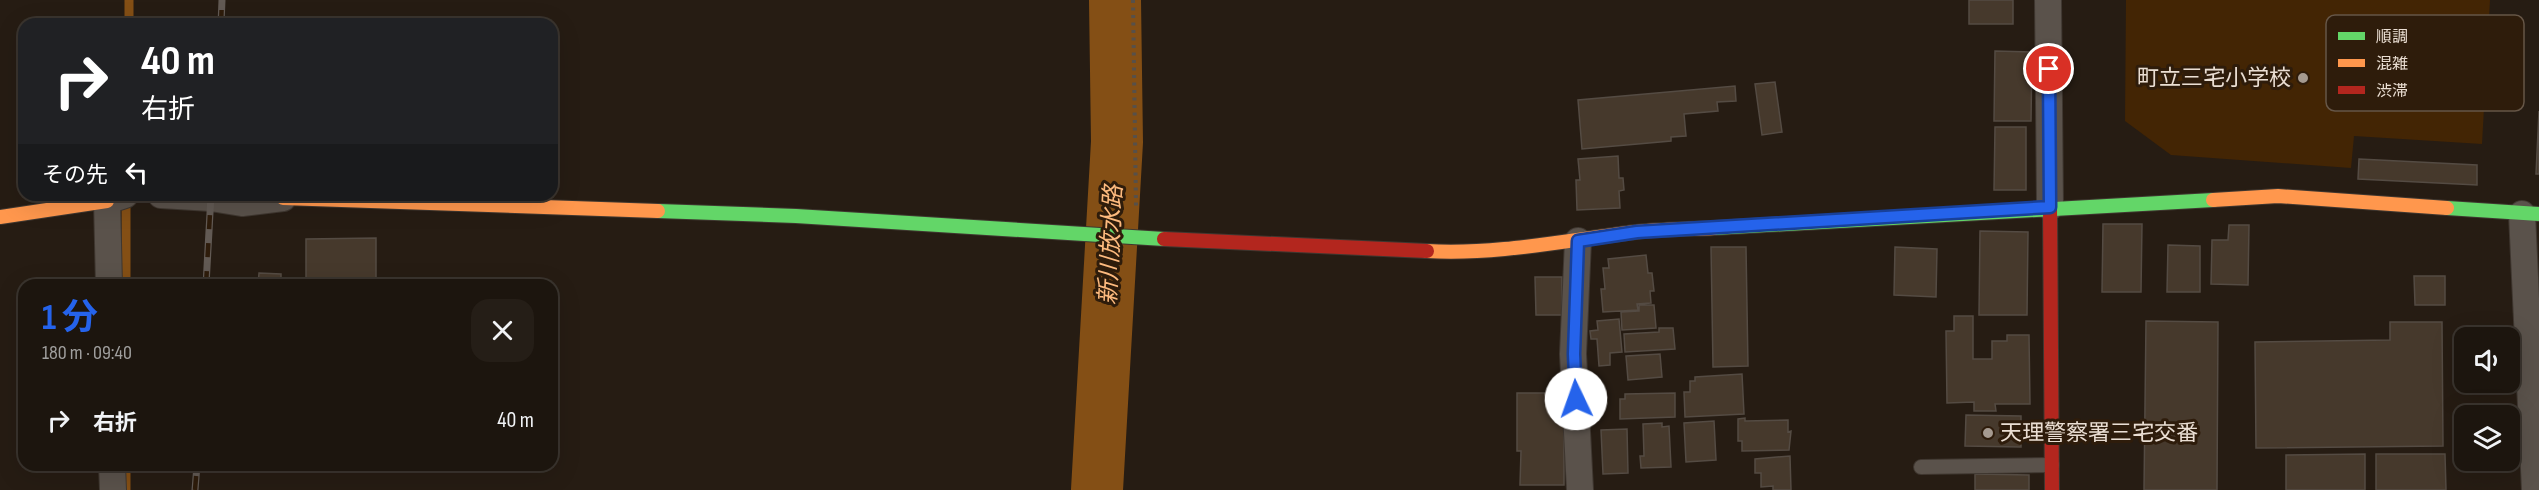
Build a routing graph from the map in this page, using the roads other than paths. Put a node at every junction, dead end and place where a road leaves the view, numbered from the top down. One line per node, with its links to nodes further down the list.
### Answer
1 (2048, 0): 7 (street)
2 (98, 201): 9 (street)
3 (116, 201): 11 (street)
4 (230, 201): 5 (street)
5 (258, 201)
6 (368, 201): 10 (street)
7 (2050, 207): 8 (street); 10 (street); 12 (street)
8 (2530, 214): 18 (street)
9 (0, 217)
10 (1578, 241): 16 (street)
11 (109, 279)
12 (2052, 465): 13 (lane); 17 (street)
13 (1921, 467)
14 (112, 471): 15 (street)
15 (113, 490)
16 (1580, 490)
17 (2052, 490)
18 (2535, 490)

